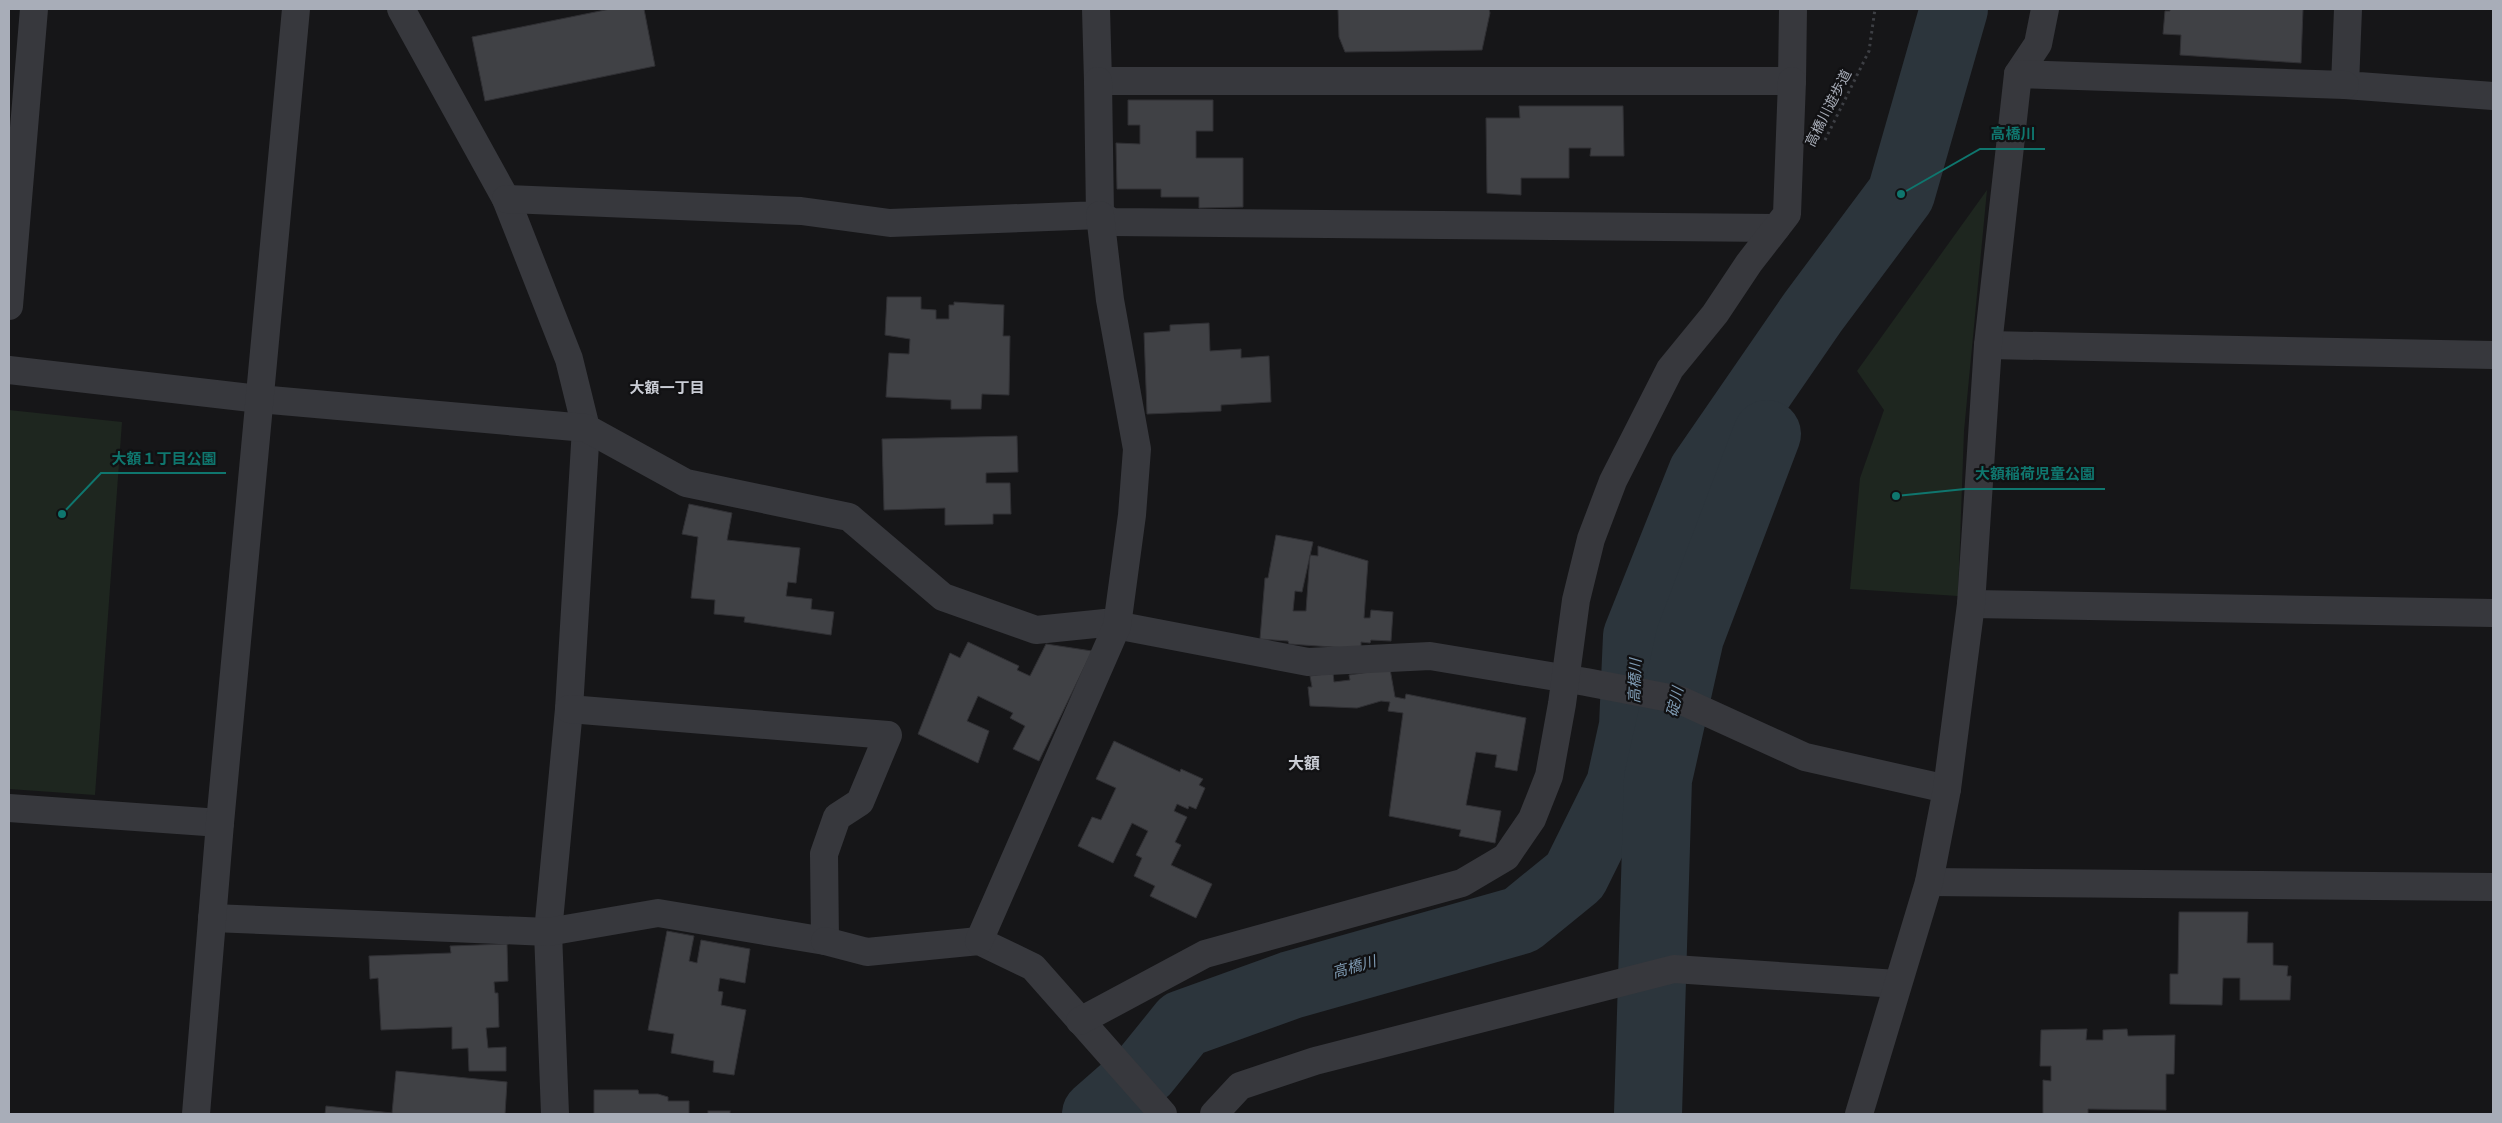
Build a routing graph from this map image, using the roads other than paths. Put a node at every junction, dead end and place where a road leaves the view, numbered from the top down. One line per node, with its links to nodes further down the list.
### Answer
1 (34, 9): 16 (street)
2 (296, 9): 20 (street)
3 (401, 9): 13 (street)
4 (1096, 9): 9 (street)
5 (1792, 9): 10 (street)
6 (2045, 9): 8 (street)
7 (2348, 9): 11 (street)
8 (2018, 74): 11 (street); 17 (street)
9 (1098, 81): 10 (street); 14 (street)
10 (1792, 81): 15 (street)
11 (2345, 86): 12 (street)
12 (2493, 96)
13 (506, 199): 14 (street); 21 (street)
14 (1100, 215): 15 (street); 24 (street)
15 (1776, 228): 25 (street)
16 (9, 306)
17 (1988, 345): 18 (street); 22 (street)
18 (2493, 355)
19 (9, 370): 20 (street)
20 (259, 399): 21 (street); 29 (street)
21 (586, 428): 24 (street); 26 (street)
22 (1971, 604): 23 (street); 27 (street)
23 (2493, 613)
24 (1117, 626): 25 (street); 35 (street)
25 (1576, 681): 27 (street); 37 (street)
26 (569, 709): 33 (street); 34 (street)
27 (1947, 789): 30 (street)
28 (9, 808): 29 (street)
29 (220, 823): 32 (street)
30 (1929, 882): 31 (street); 36 (street)
31 (2493, 887)
32 (212, 918): 33 (street); 38 (street)
33 (548, 932): 34 (street); 39 (street)
34 (825, 941): 35 (street)
35 (979, 941): 37 (street)
36 (1897, 984): 41 (street); 42 (street)
37 (1080, 1021): 40 (street)
38 (196, 1114)
39 (554, 1114)
40 (1163, 1114)
41 (1214, 1114)
42 (1858, 1114)

